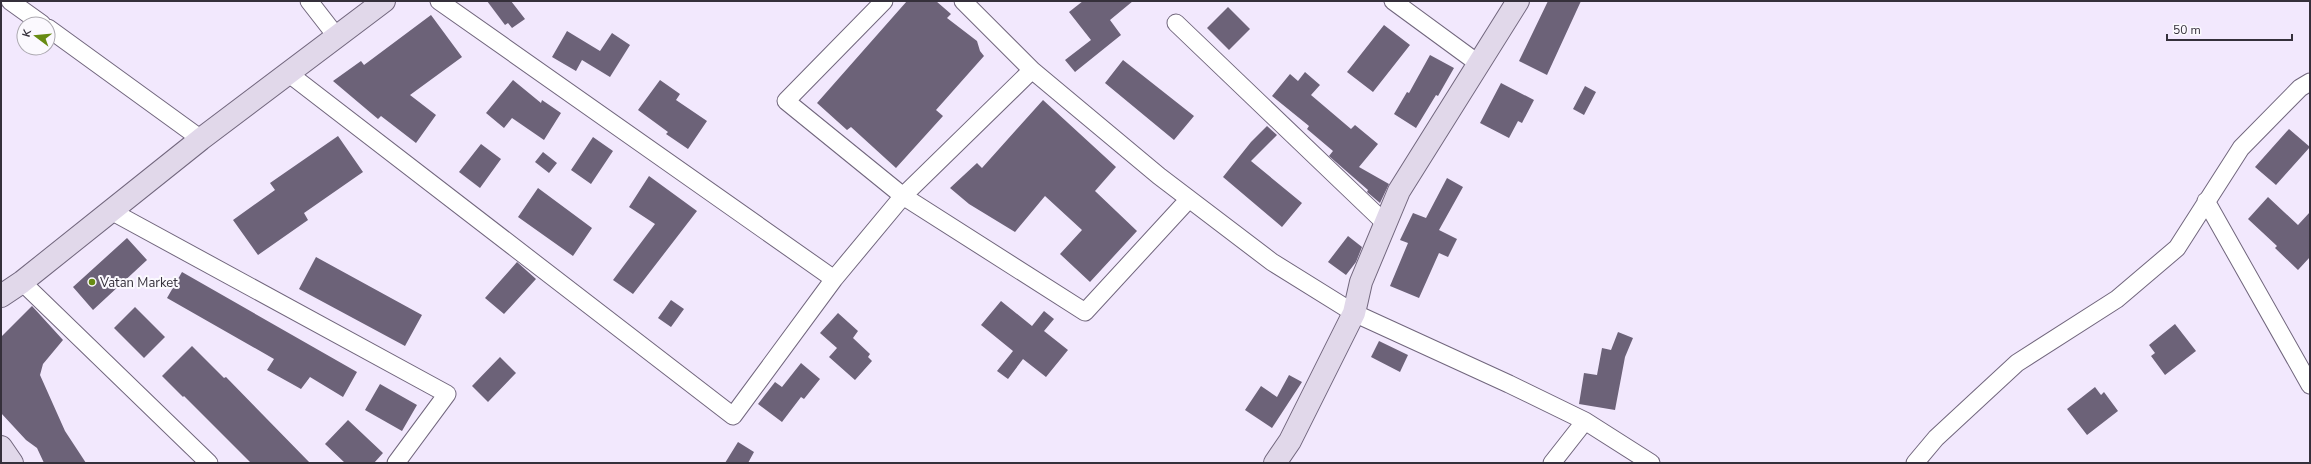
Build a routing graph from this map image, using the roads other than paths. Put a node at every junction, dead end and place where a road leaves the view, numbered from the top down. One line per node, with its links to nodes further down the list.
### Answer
1 (10, 1): 9 (street)
2 (309, 1): 12 (street)
3 (384, 1): 12 (street)
4 (439, 1): 23 (street)
5 (884, 1): 18 (street)
6 (963, 1): 14 (street)
7 (1393, 1): 13 (street)
8 (1518, 1): 13 (street)
9 (31, 16)
10 (1176, 23): 22 (street)
11 (56, 34): 17 (street)
12 (337, 37): 15 (street)
13 (1479, 64): 22 (street)
14 (1032, 70): 18 (street); 19 (street)
15 (288, 73): 17 (street); 23 (street)
16 (2310, 82): 20 (street)
17 (201, 139): 21 (street)
18 (903, 196): 19 (street); 23 (street)
19 (1189, 199): 26 (street)
20 (2206, 201): 27 (street); 36 (street)
21 (111, 211): 24 (street); 32 (street)
22 (1386, 223): 26 (street)
23 (834, 279)
24 (22, 282): 25 (street); 31 (street)
25 (1, 296)
26 (1354, 313): 28 (street); 33 (street)
27 (2310, 385)
28 (1585, 421): 34 (street); 35 (street)
29 (1, 447): 30 (street)
30 (12, 463)
31 (210, 463)
32 (396, 463)
33 (1275, 463)
34 (1552, 463)
35 (1651, 463)
36 (1916, 463)

